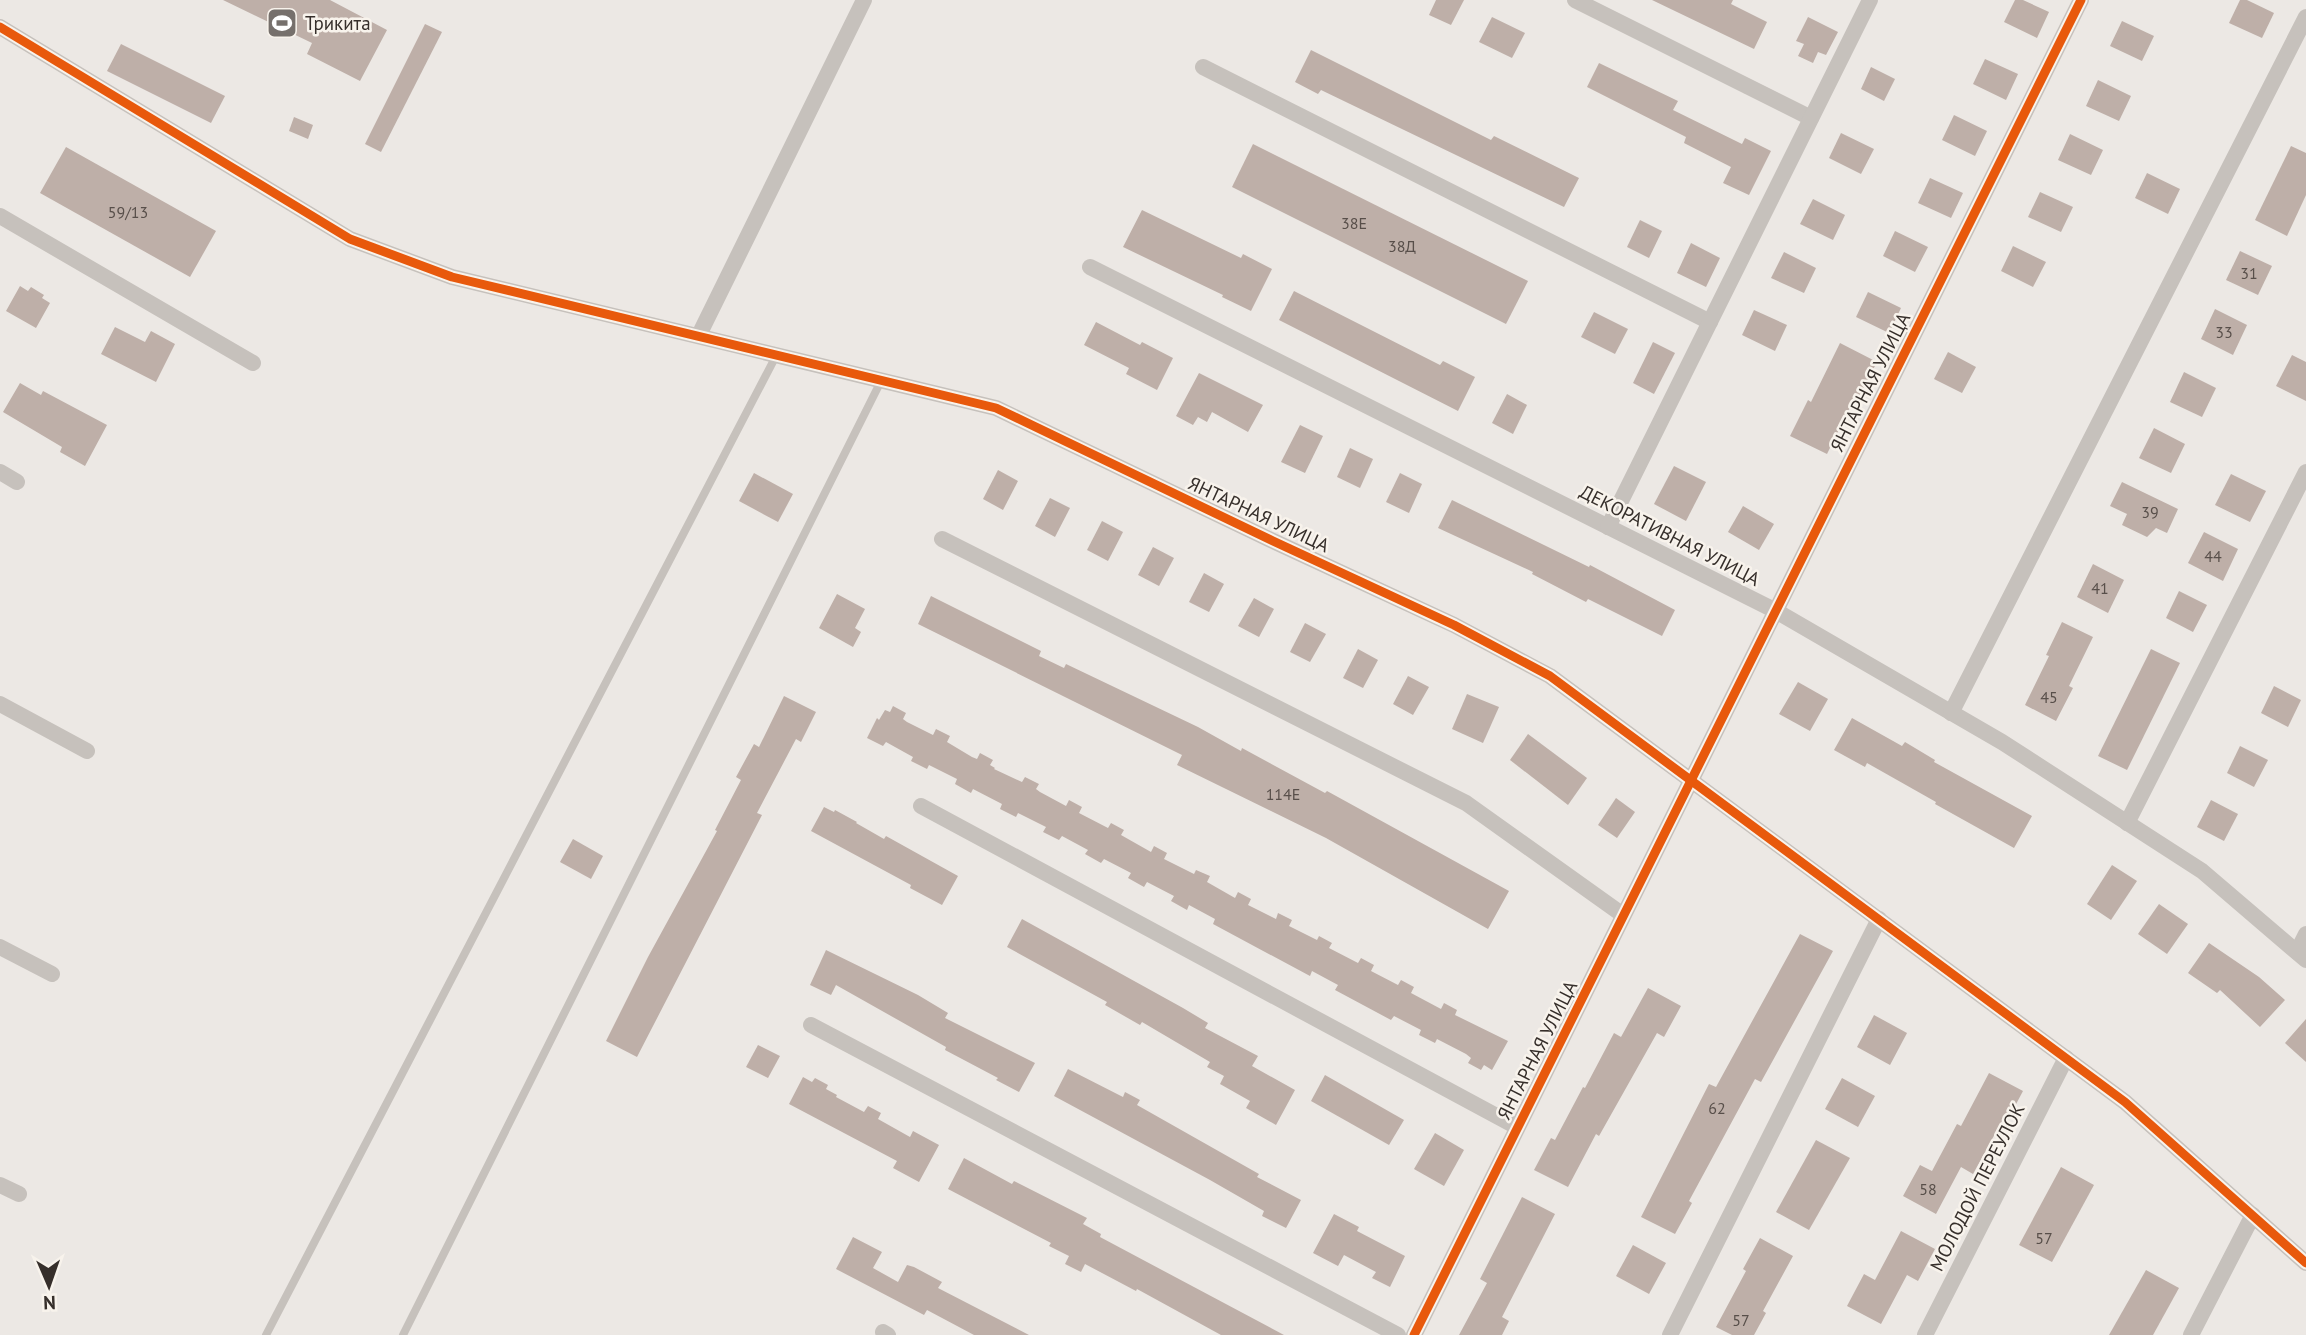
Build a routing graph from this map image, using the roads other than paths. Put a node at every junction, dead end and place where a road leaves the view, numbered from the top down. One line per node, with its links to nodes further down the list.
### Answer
1 (864, 0): 12 (street)
2 (1575, 0): 8 (street)
3 (1870, 0): 8 (street)
4 (2081, 0): 21 (street, ЯНТАРНАЯ УЛИЦА)
5 (2306, 16): 23 (street)
6 (0, 27): 12 (street, ЯНТАРНАЯ УЛИЦА)
7 (1203, 67): 11 (street)
8 (1811, 118): 11 (street)
9 (0, 216): 14 (street)
10 (1090, 267): 19 (street, ДЕКОРАТИВНАЯ УЛИЦА)
11 (1710, 322): 19 (street)
12 (699, 335): 13 (street, ЯНТАРНАЯ УЛИЦА)
13 (778, 354): 15 (street, ЯНТАРНАЯ УЛИЦА); 41 (lane)
14 (253, 363)
15 (882, 379): 25 (street, ЯНТАРНАЯ УЛИЦА); 42 (lane)
16 (0, 472): 18 (street)
17 (2306, 472): 27 (street)
18 (18, 482)
19 (1608, 527): 21 (street, ДЕКОРАТИВНАЯ УЛИЦА)
20 (942, 540): 28 (street)
21 (1776, 611): 23 (street, ДЕКОРАТИВНАЯ УЛИЦА); 25 (street, ЯНТАРНАЯ УЛИЦА)
22 (0, 704): 24 (street)
23 (1951, 713): 27 (street, ДЕКОРАТИВНАЯ УЛИЦА)
24 (87, 751)
25 (1691, 780): 28 (street, ЯНТАРНАЯ УЛИЦА); 29 (street)
26 (921, 806): 36 (street)
27 (2127, 823): 32 (street, ДЕКОРАТИВНАЯ УЛИЦА)
28 (1623, 915): 36 (street, ЯНТАРНАЯ УЛИЦА)
29 (1879, 919): 35 (street); 45 (street)
30 (2306, 934): 32 (street)
31 (0, 947): 33 (street)
32 (2302, 956)
33 (51, 974)
34 (811, 1024): 43 (street)
35 (2066, 1058): 39 (street); 46 (street, МОЛОДОЙ ПЕРЕУЛОК)
36 (1517, 1127): 44 (street, ЯНТАРНАЯ УЛИЦА)
37 (0, 1185): 38 (street)
38 (19, 1194)
39 (2253, 1215): 40 (street); 47 (street)
40 (2306, 1263)
41 (266, 1335)
42 (403, 1335)
43 (1398, 1335)
44 (1414, 1335)
45 (1670, 1335)
46 (1925, 1335)
47 (2190, 1335)

